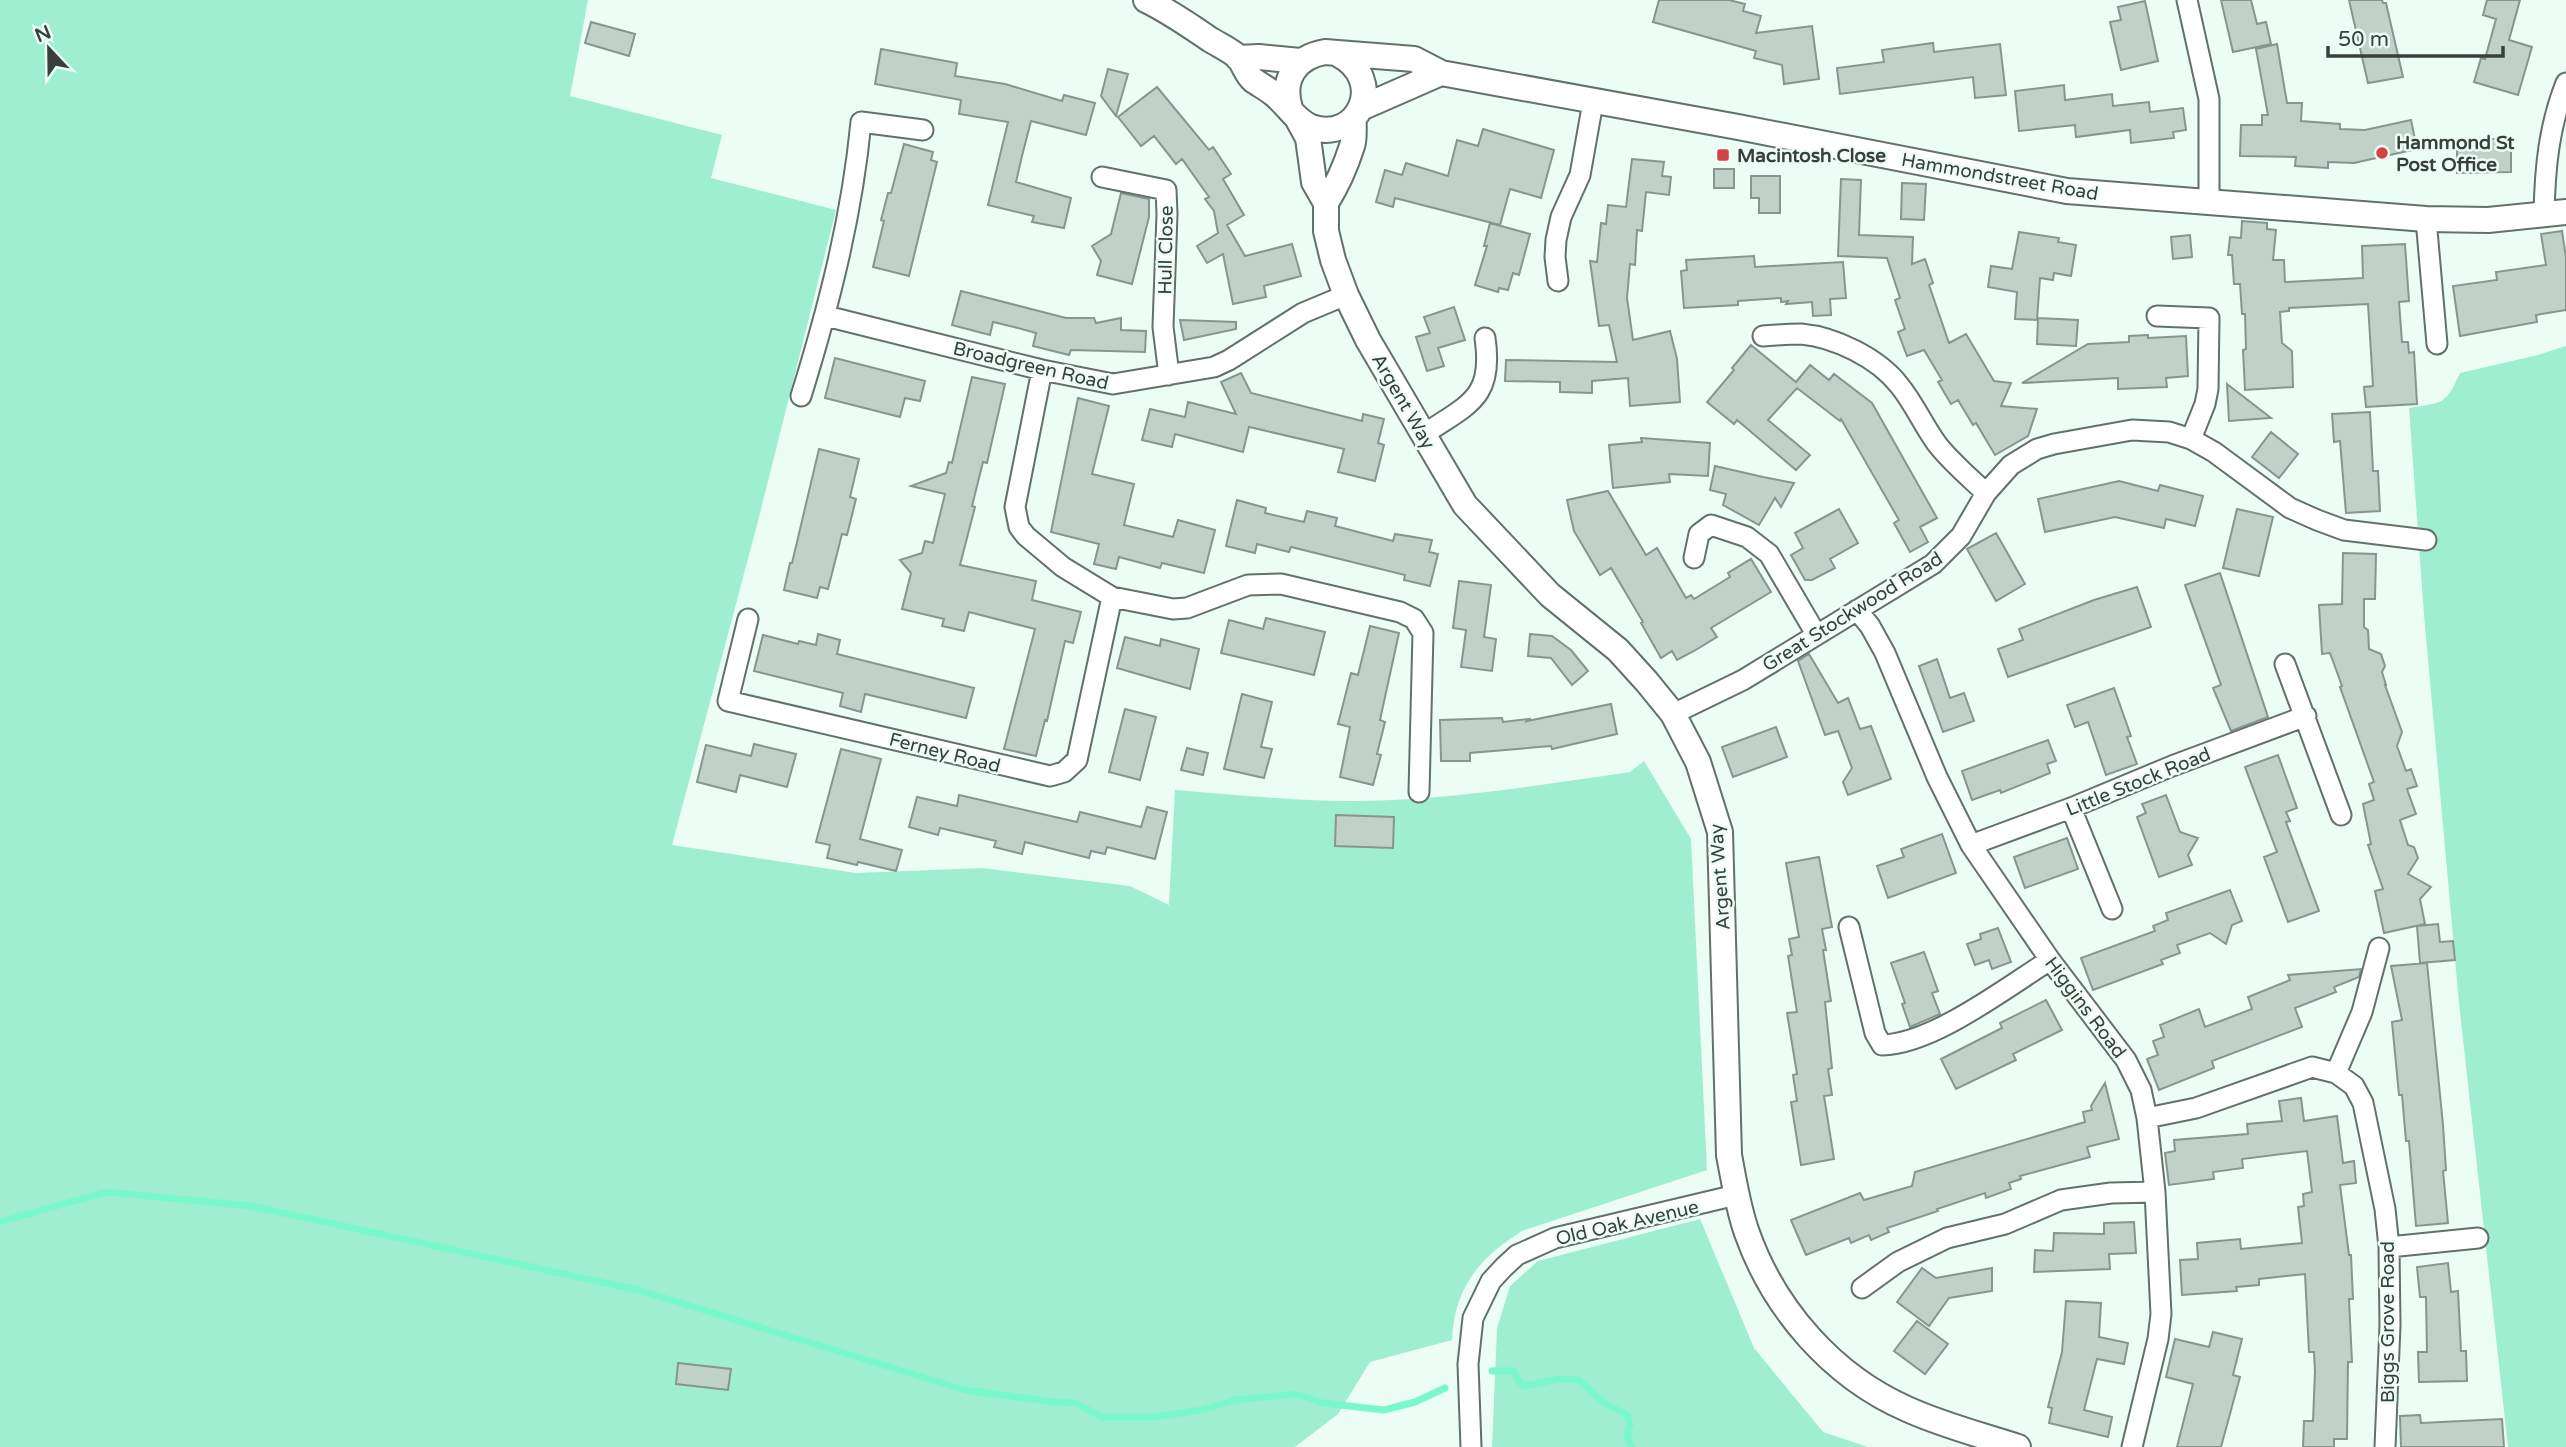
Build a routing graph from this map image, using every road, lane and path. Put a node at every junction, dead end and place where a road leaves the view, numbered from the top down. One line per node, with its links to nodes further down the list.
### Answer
1 (1146, 0): 4 (street)
2 (2187, 0): 14 (street)
3 (1338, 54): 5 (street, Hammondstreet Road); 6 (street, Hammondstreet Road); 10 (street)
4 (1238, 58): 5 (street, Hammondstreet Road); 9 (street)
5 (1300, 61): 9 (street)
6 (1441, 74): 8 (street, Hammondstreet Road); 10 (street)
7 (2566, 83): 15 (street)
8 (1593, 102): 14 (street, Hammondstreet Road); 17 (street)
9 (1294, 113): 10 (street); 13 (street, Argent Way)
10 (1357, 113): 13 (street, Argent Way)
11 (923, 130): 19 (street)
12 (1102, 177): 25 (street, Hull Close)
13 (1326, 203): 18 (street, Argent Way)
14 (2209, 204): 16 (street, Hammondstreet Road)
15 (2555, 213): 16 (street, Hammondstreet Road)
16 (2426, 219): 23 (street)
17 (1558, 281)
18 (1346, 295): 25 (street, Broadgreen Road); 27 (street, Argent Way)
19 (826, 316): 24 (street, Broadgreen Road); 26 (street)
20 (2157, 316): 28 (street)
21 (1763, 335): 29 (street)
22 (1485, 338): 27 (street)
23 (2437, 344)
24 (1042, 370): 25 (street, Broadgreen Road); 32 (street)
25 (1169, 375)
26 (801, 396)
27 (1423, 435): 37 (street, Argent Way)
28 (2191, 439): 29 (street, Great Stockwood Road); 30 (street, Great Stockwood Road)
29 (1986, 493): 33 (street, Great Stockwood Road)
30 (2426, 540)
31 (1694, 558): 35 (street)
32 (1112, 597): 34 (street, Ferney Road); 39 (street)
33 (1857, 610): 35 (street, Great Stockwood Road); 42 (street, Higgins Road)
34 (747, 619)
35 (1816, 634): 37 (street, Great Stockwood Road)
36 (2286, 664): 38 (street)
37 (1673, 714): 50 (street, Argent Way)
38 (2306, 716): 40 (street, Little Stock Road); 41 (street)
39 (1419, 792)
40 (2071, 808): 42 (street, Little Stock Road); 43 (street)
41 (2341, 815)
42 (1970, 845): 46 (street, Higgins Road)
43 (2112, 909)
44 (1849, 927): 46 (street)
45 (2379, 948): 47 (street)
46 (2050, 960): 48 (street, Higgins Road)
47 (2336, 1073): 48 (street); 52 (street, Biggs Grove Road)
48 (2147, 1118): 49 (street, Higgins Road)
49 (2155, 1192): 53 (street); 56 (street, Higgins Road)
50 (1736, 1195): 54 (street, Old Oak Avenue); 55 (street, Argent Way)
51 (2478, 1238): 52 (street)
52 (2389, 1247): 57 (street, Biggs Grove Road)
53 (1862, 1288)
54 (1471, 1447)
55 (2018, 1447)
56 (2132, 1447)
57 (2385, 1447)

